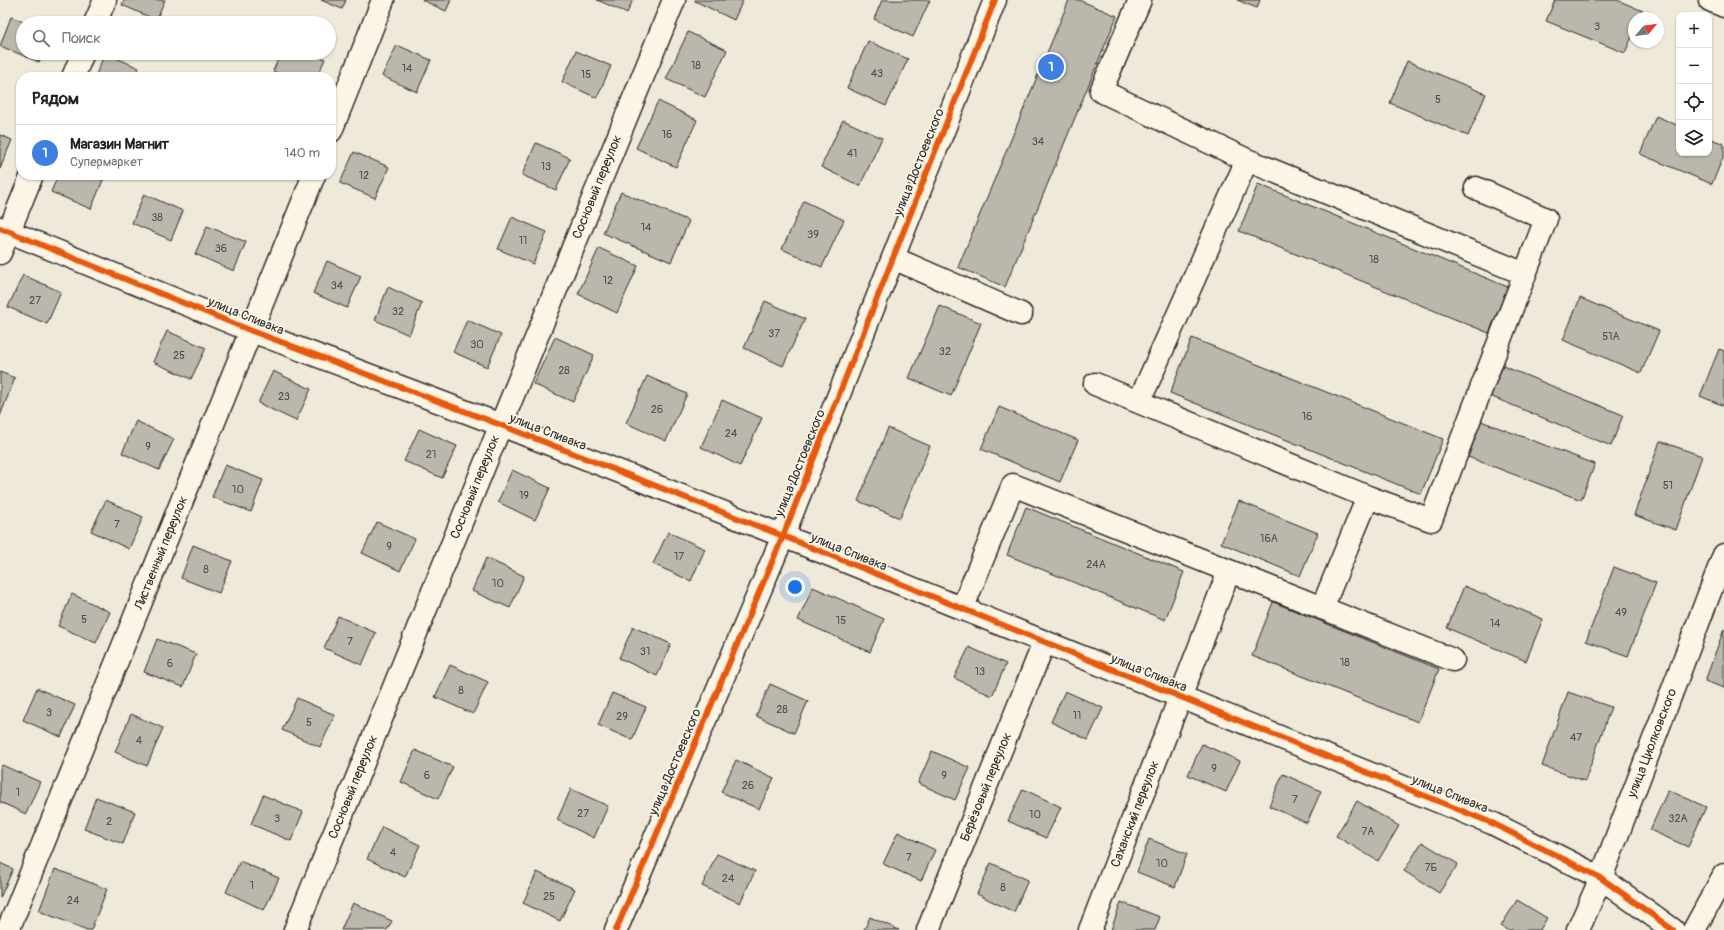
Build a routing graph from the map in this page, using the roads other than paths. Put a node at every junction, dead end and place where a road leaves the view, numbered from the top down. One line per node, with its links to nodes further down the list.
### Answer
1 (105, 0): 8 (street)
2 (383, 0): 11 (street)
3 (674, 0): 24 (street, Сосновый переулок)
4 (995, 0): 18 (street, улица Достоевского)
5 (1140, 0): 12 (street)
6 (1710, 0): 7 (street)
7 (1724, 6)
8 (98, 16)
9 (80, 60): 10 (street)
10 (75, 72)
11 (336, 118)
12 (1247, 160): 19 (street); 23 (street)
13 (29, 180): 16 (street)
14 (312, 180): 21 (street, Лиственный переулок)
15 (1476, 188): 19 (street)
16 (4, 230): 17 (street); 21 (street, улица Спивака)
17 (0, 253)
18 (893, 258): 20 (street); 26 (street, улица Достоевского)
19 (1525, 274): 25 (street)
20 (1021, 314)
21 (252, 330): 24 (street, улица Спивака); 36 (street, Лиственный переулок)
22 (1095, 384): 23 (street)
23 (1139, 402): 25 (street)
24 (501, 425): 26 (street, улица Спивака); 37 (street, Сосновый переулок)
25 (1368, 497): 29 (street)
26 (783, 536): 30 (street, улица Спивака); 38 (street, улица Достоевского)
27 (1724, 555): 35 (street, улица Циолковского)
28 (1229, 570): 29 (street); 30 (street); 33 (street, Саханский переулок)
29 (1322, 608): 32 (street)
30 (962, 609): 31 (street, улица Спивака)
31 (1044, 643): 33 (street, улица Спивака); 39 (street, Берёзовый переулок)
32 (1453, 660)
33 (1181, 698): 35 (street, улица Спивака); 40 (street, Саханский переулок)
34 (1724, 875): 43 (street)
35 (1601, 878): 41 (street, улица Циолковского); 42 (street, улица Спивака)
36 (8, 930)
37 (295, 930)
38 (616, 930)
39 (928, 930)
40 (1090, 930)
41 (1578, 930)
42 (1673, 930)
43 (1694, 930)

